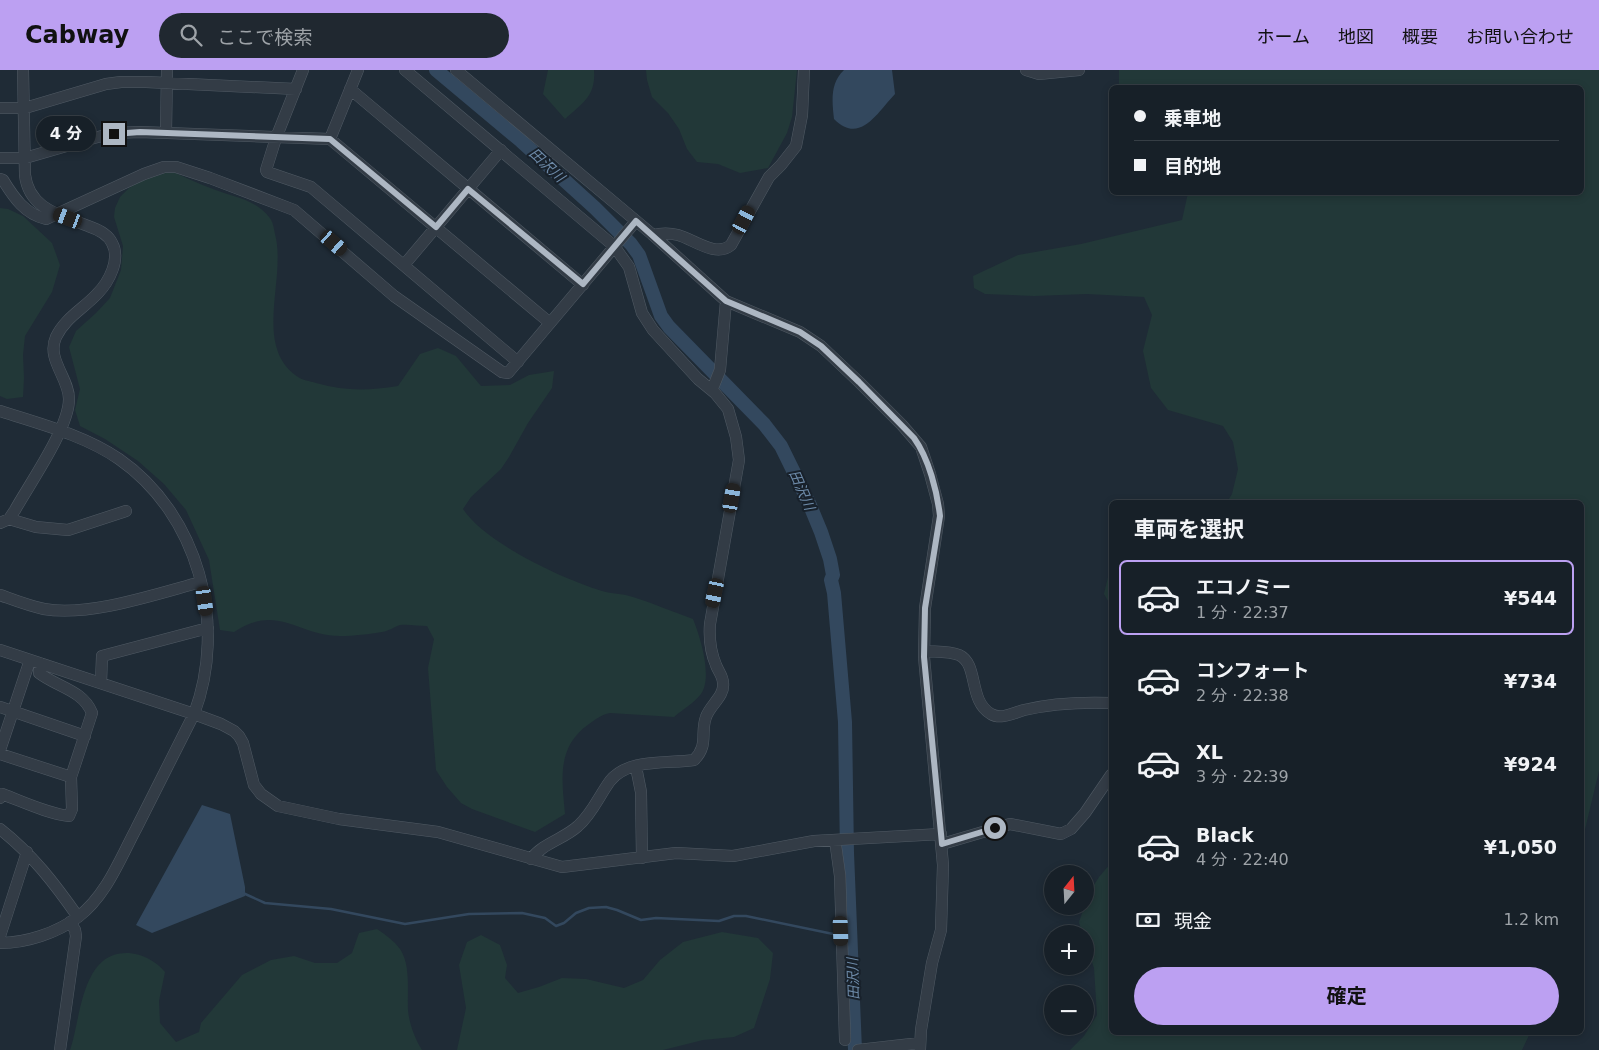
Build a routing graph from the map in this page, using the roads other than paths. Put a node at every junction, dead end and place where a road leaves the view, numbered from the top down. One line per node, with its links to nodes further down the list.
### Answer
1 (23, 70): 14 (street)
2 (166, 70): 10 (street)
3 (303, 70): 11 (street)
4 (358, 70): 12 (street)
5 (405, 70): 18 (street)
6 (456, 70): 24 (street)
7 (804, 70): 26 (street)
8 (1026, 70): 9 (street)
9 (1079, 70)
10 (166, 84): 11 (street); 14 (street); 15 (street)
11 (296, 89): 16 (street)
12 (350, 89): 17 (street); 22 (street)
13 (0, 108): 14 (street)
14 (25, 108): 20 (street)
15 (166, 133): 16 (street); 20 (street)
16 (276, 138): 17 (street); 28 (street)
17 (330, 139): 25 (street)
18 (501, 150): 22 (street); 27 (street)
19 (0, 158): 20 (street)
20 (24, 158): 23 (street)
21 (2, 182): 23 (street)
22 (468, 189): 25 (street); 29 (street)
23 (58, 214): 32 (street); 35 (street)
24 (636, 221): 26 (street); 27 (street)
25 (436, 227): 28 (street); 31 (street)
26 (653, 235): 30 (street)
27 (614, 246): 29 (street); 33 (street)
28 (404, 265): 32 (street)
29 (583, 284): 31 (street)
30 (726, 301): 33 (street); 42 (street)
31 (550, 323): 32 (street)
32 (518, 362)
33 (714, 387): 51 (street)
34 (0, 410): 35 (street)
35 (60, 431): 37 (street); 38 (street)
36 (126, 511): 37 (street)
37 (4, 521)
38 (201, 582): 39 (street); 40 (street)
39 (0, 595)
40 (208, 628): 44 (street); 48 (street)
41 (0, 650): 43 (street)
42 (924, 651): 45 (street); 56 (street)
43 (35, 661): 44 (street); 47 (street); 49 (street)
44 (101, 683): 48 (street)
45 (1109, 703)
46 (0, 707): 47 (street)
47 (13, 711): 49 (street); 50 (street)
48 (194, 714): 60 (street); 61 (street)
49 (85, 736): 52 (street)
50 (0, 752): 52 (street)
51 (636, 766): 59 (street); 60 (street)
52 (71, 778): 54 (street)
53 (1109, 778): 56 (street)
54 (0, 798)
55 (0, 828): 58 (street)
56 (941, 839): 57 (street); 65 (street)
57 (835, 840): 59 (street); 64 (street)
58 (27, 852): 61 (street); 62 (street)
59 (642, 858): 60 (street)
60 (531, 859)
61 (74, 920): 63 (street); 66 (street)
62 (0, 936)
63 (0, 943)
64 (845, 1040)
65 (920, 1047): 67 (street)
66 (60, 1050)
67 (858, 1050)

